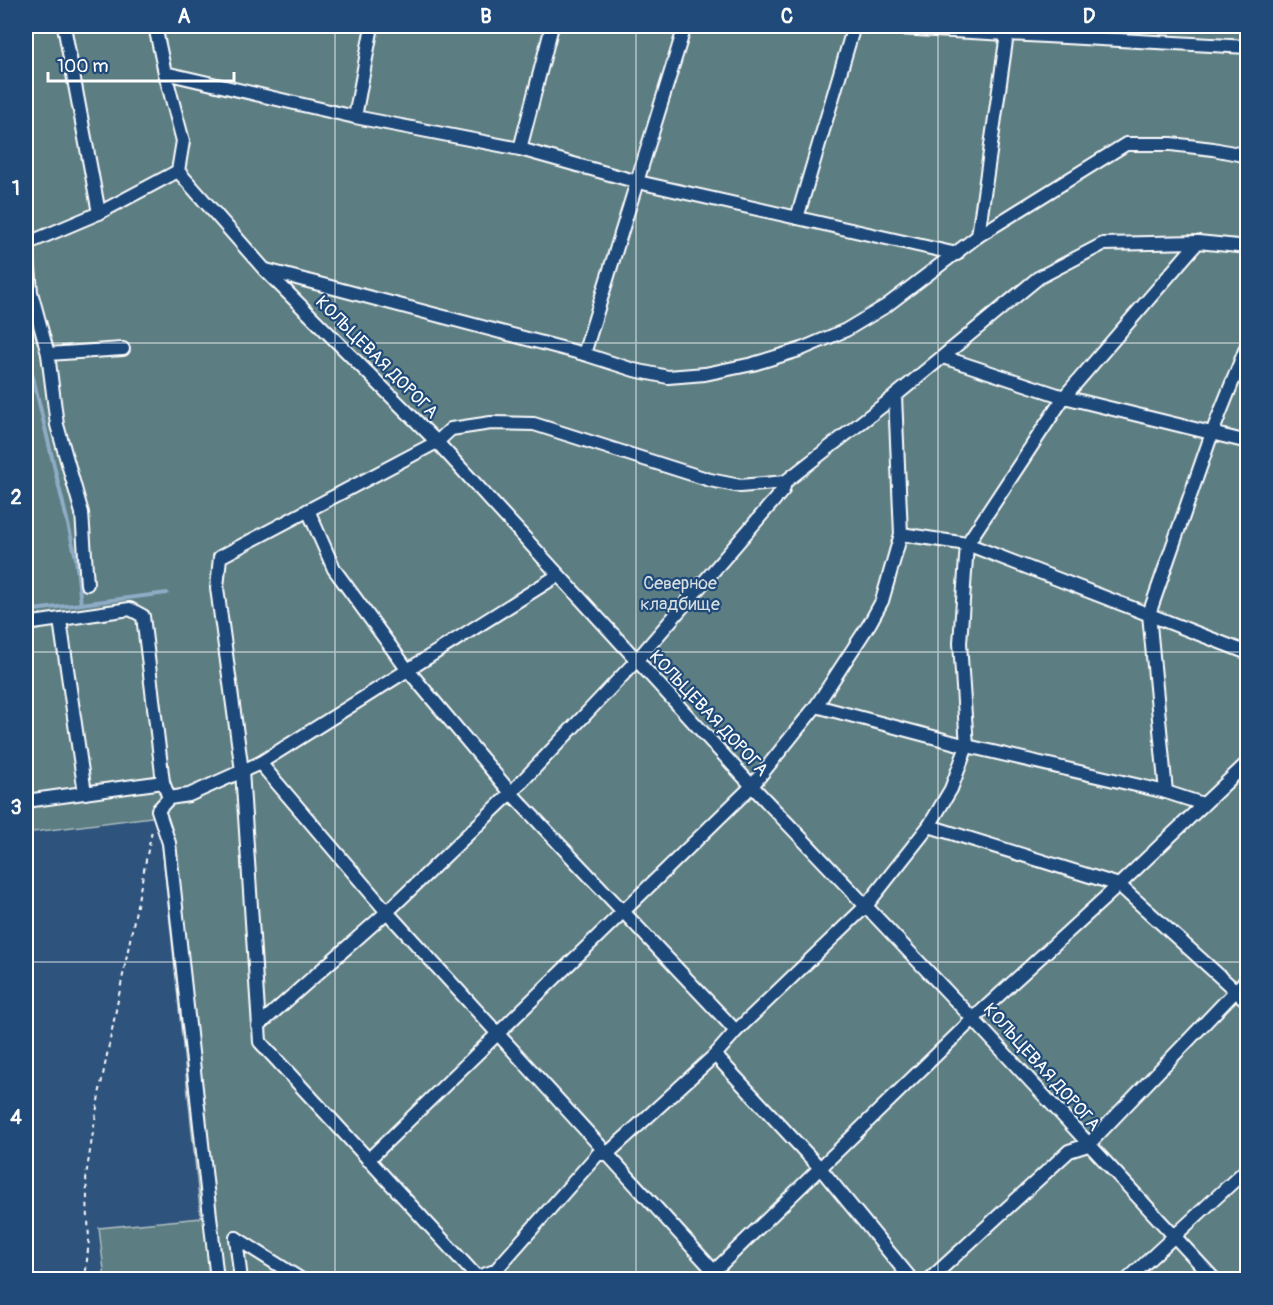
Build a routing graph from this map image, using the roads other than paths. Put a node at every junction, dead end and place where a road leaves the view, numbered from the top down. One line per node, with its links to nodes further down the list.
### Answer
1 (64, 26): 16 (lane)
2 (155, 26): 10 (lane)
3 (372, 26): 11 (lane)
4 (552, 26): 12 (lane)
5 (686, 26): 15 (lane)
6 (854, 26): 17 (lane)
7 (862, 26): 8 (lane)
8 (1008, 30): 9 (lane); 18 (lane)
9 (1248, 47)
10 (165, 73): 11 (lane); 14 (lane)
11 (355, 117): 12 (lane)
12 (520, 149): 15 (lane)
13 (1248, 156): 18 (lane)
14 (178, 171): 16 (lane); 23 (lane, КОЛЬЦЕВАЯ ДОРОГА)
15 (638, 182): 17 (lane); 27 (lane)
16 (99, 213): 20 (lane)
17 (797, 218): 22 (lane)
18 (978, 236): 22 (lane)
19 (1198, 242): 21 (lane); 28 (lane); 30 (lane)
20 (26, 244): 26 (lane)
21 (1248, 247)
22 (957, 254): 27 (lane)
23 (264, 269): 27 (lane); 32 (lane, КОЛЬЦЕВАЯ ДОРОГА)
24 (1248, 343): 31 (lane)
25 (123, 349): 26 (lane)
26 (48, 354): 39 (lane)
27 (584, 354)
28 (943, 357): 29 (lane); 30 (lane)
29 (895, 396): 34 (lane); 36 (lane)
30 (1065, 397): 31 (lane); 37 (lane)
31 (1212, 433): 33 (lane); 40 (lane)
32 (437, 442): 34 (lane); 35 (lane); 38 (lane, КОЛЬЦЕВАЯ ДОРОГА)
33 (1248, 442)
34 (785, 482): 44 (lane)
35 (308, 510): 45 (lane); 50 (lane)
36 (901, 534): 37 (lane); 46 (lane)
37 (967, 544): 40 (lane); 47 (lane)
38 (557, 576): 44 (lane, КОЛЬЦЕВАЯ ДОРОГА); 45 (lane)
39 (87, 584)
40 (1149, 614): 43 (lane); 53 (lane)
41 (60, 620): 42 (lane); 51 (lane); 54 (lane)
42 (26, 624)
43 (1248, 653)
44 (636, 661): 52 (lane, КОЛЬЦЕВАЯ ДОРОГА); 55 (lane)
45 (407, 669): 49 (lane); 55 (lane)
46 (816, 706): 47 (lane); 52 (lane)
47 (967, 746): 53 (lane); 59 (lane)
48 (1248, 762): 58 (lane)
49 (260, 763): 50 (lane); 63 (lane)
50 (242, 771): 56 (lane); 68 (lane)
51 (163, 782): 54 (lane); 56 (lane)
52 (752, 786): 61 (lane, КОЛЬЦЕВАЯ ДОРОГА); 62 (lane)
53 (1166, 792): 58 (lane)
54 (85, 793): 57 (lane)
55 (512, 793): 62 (lane); 63 (lane)
56 (169, 798): 80 (lane)
57 (26, 801)
58 (1203, 804): 60 (lane)
59 (929, 826): 60 (lane); 61 (lane)
60 (1119, 885): 65 (lane); 67 (lane)
61 (866, 906): 67 (lane, КОЛЬЦЕВАЯ ДОРОГА); 69 (lane)
62 (623, 911): 69 (lane); 70 (lane)
63 (387, 912): 68 (lane); 70 (lane)
64 (1248, 978): 65 (lane)
65 (1235, 991): 66 (lane); 72 (lane)
66 (1248, 1002)
67 (973, 1019): 72 (lane, КОЛЬЦЕВАЯ ДОРОГА); 76 (lane)
68 (258, 1026): 74 (lane)
69 (736, 1031): 71 (lane)
70 (499, 1034): 73 (lane); 74 (lane)
71 (716, 1055): 73 (lane); 76 (lane)
72 (1088, 1145): 77 (lane, КОЛЬЦЕВАЯ ДОРОГА); 85 (lane)
73 (607, 1154): 78 (lane); 79 (lane)
74 (368, 1160): 78 (lane)
75 (1248, 1168): 77 (lane)
76 (821, 1169): 79 (lane); 84 (lane)
77 (1175, 1236): 86 (lane); 87 (lane, КОЛЬЦЕВАЯ ДОРОГА)
78 (499, 1275)
79 (718, 1275): 83 (lane)
80 (217, 1280)
81 (241, 1280): 82 (lane)
82 (302, 1280)
83 (705, 1280)
84 (912, 1280)
85 (929, 1280)
86 (1127, 1280)
87 (1215, 1280)

